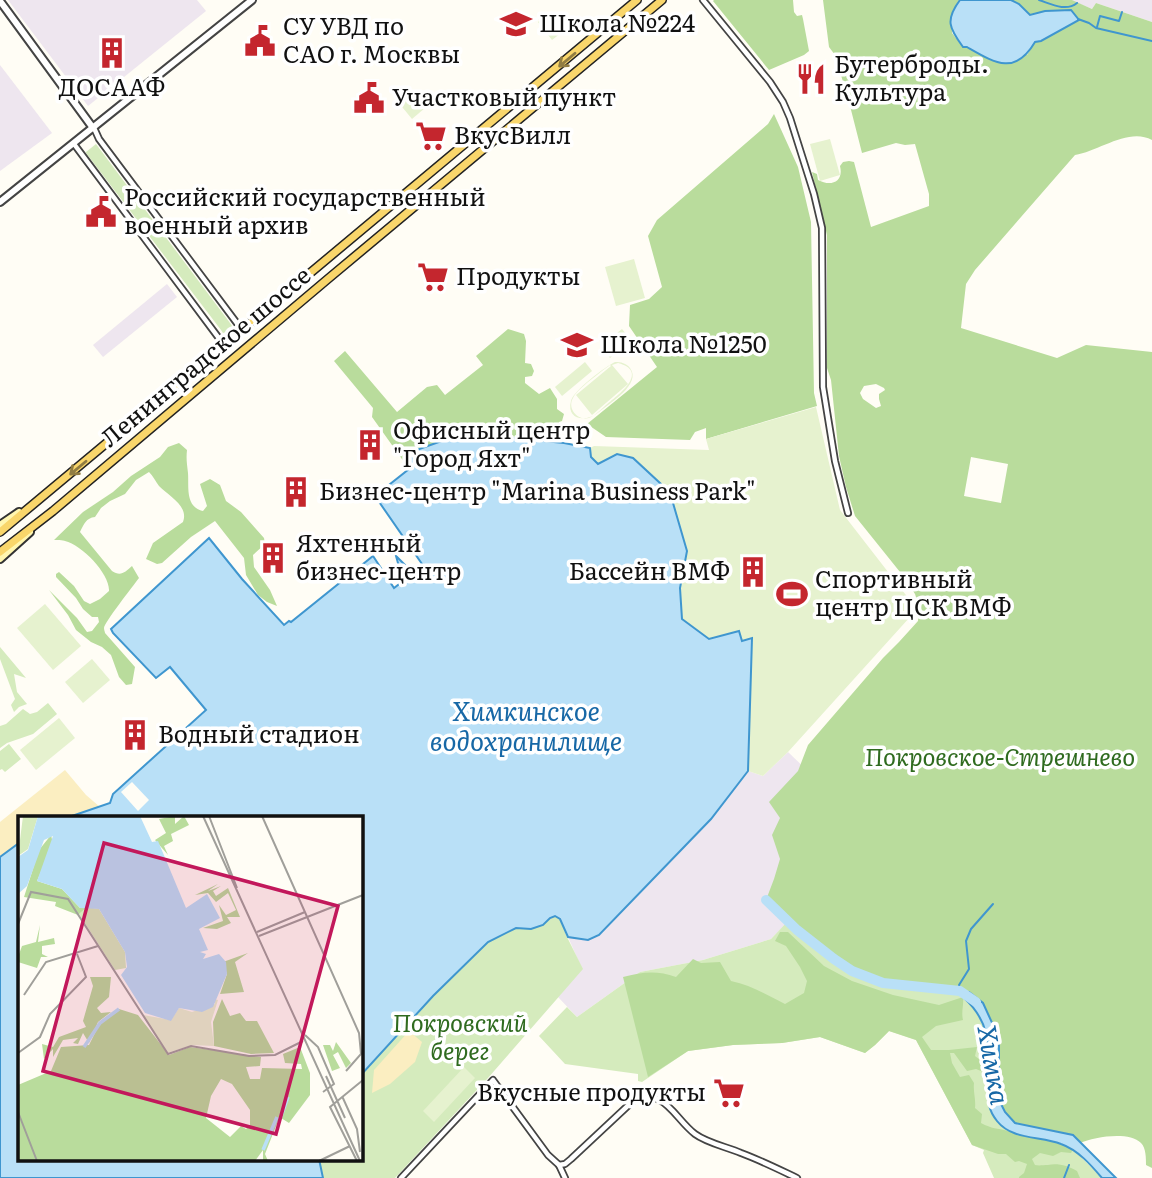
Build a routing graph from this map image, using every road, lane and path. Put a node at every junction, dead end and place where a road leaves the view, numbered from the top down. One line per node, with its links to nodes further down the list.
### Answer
1 (252, 0): 6 (street)
2 (637, 0): 9 (main road, Ленинградское шоссе, one-way to 9)
3 (703, 0): 13 (street)
4 (0, 1): 6 (street)
5 (661, 2): 12 (main road, Ленинградское шоссе)
6 (93, 128): 7 (street); 9 (street)
7 (74, 144): 8 (street); 10 (street)
8 (0, 202)
9 (242, 330): 10 (main road, Ленинградское шоссе)
10 (224, 345): 11 (main road, Ленинградское шоссе, one-way to 11)
11 (44, 496): 14 (main road); 15 (main road, Ленинградское шоссе)
12 (53, 511): 16 (main road, Ленинградское шоссе); 17 (main road)
13 (848, 513)
14 (0, 525)
15 (0, 532)
16 (0, 552)
17 (0, 559)
18 (559, 1165): 19 (street); 20 (street); 21 (street)
19 (401, 1178)
20 (565, 1178)
21 (797, 1178)

